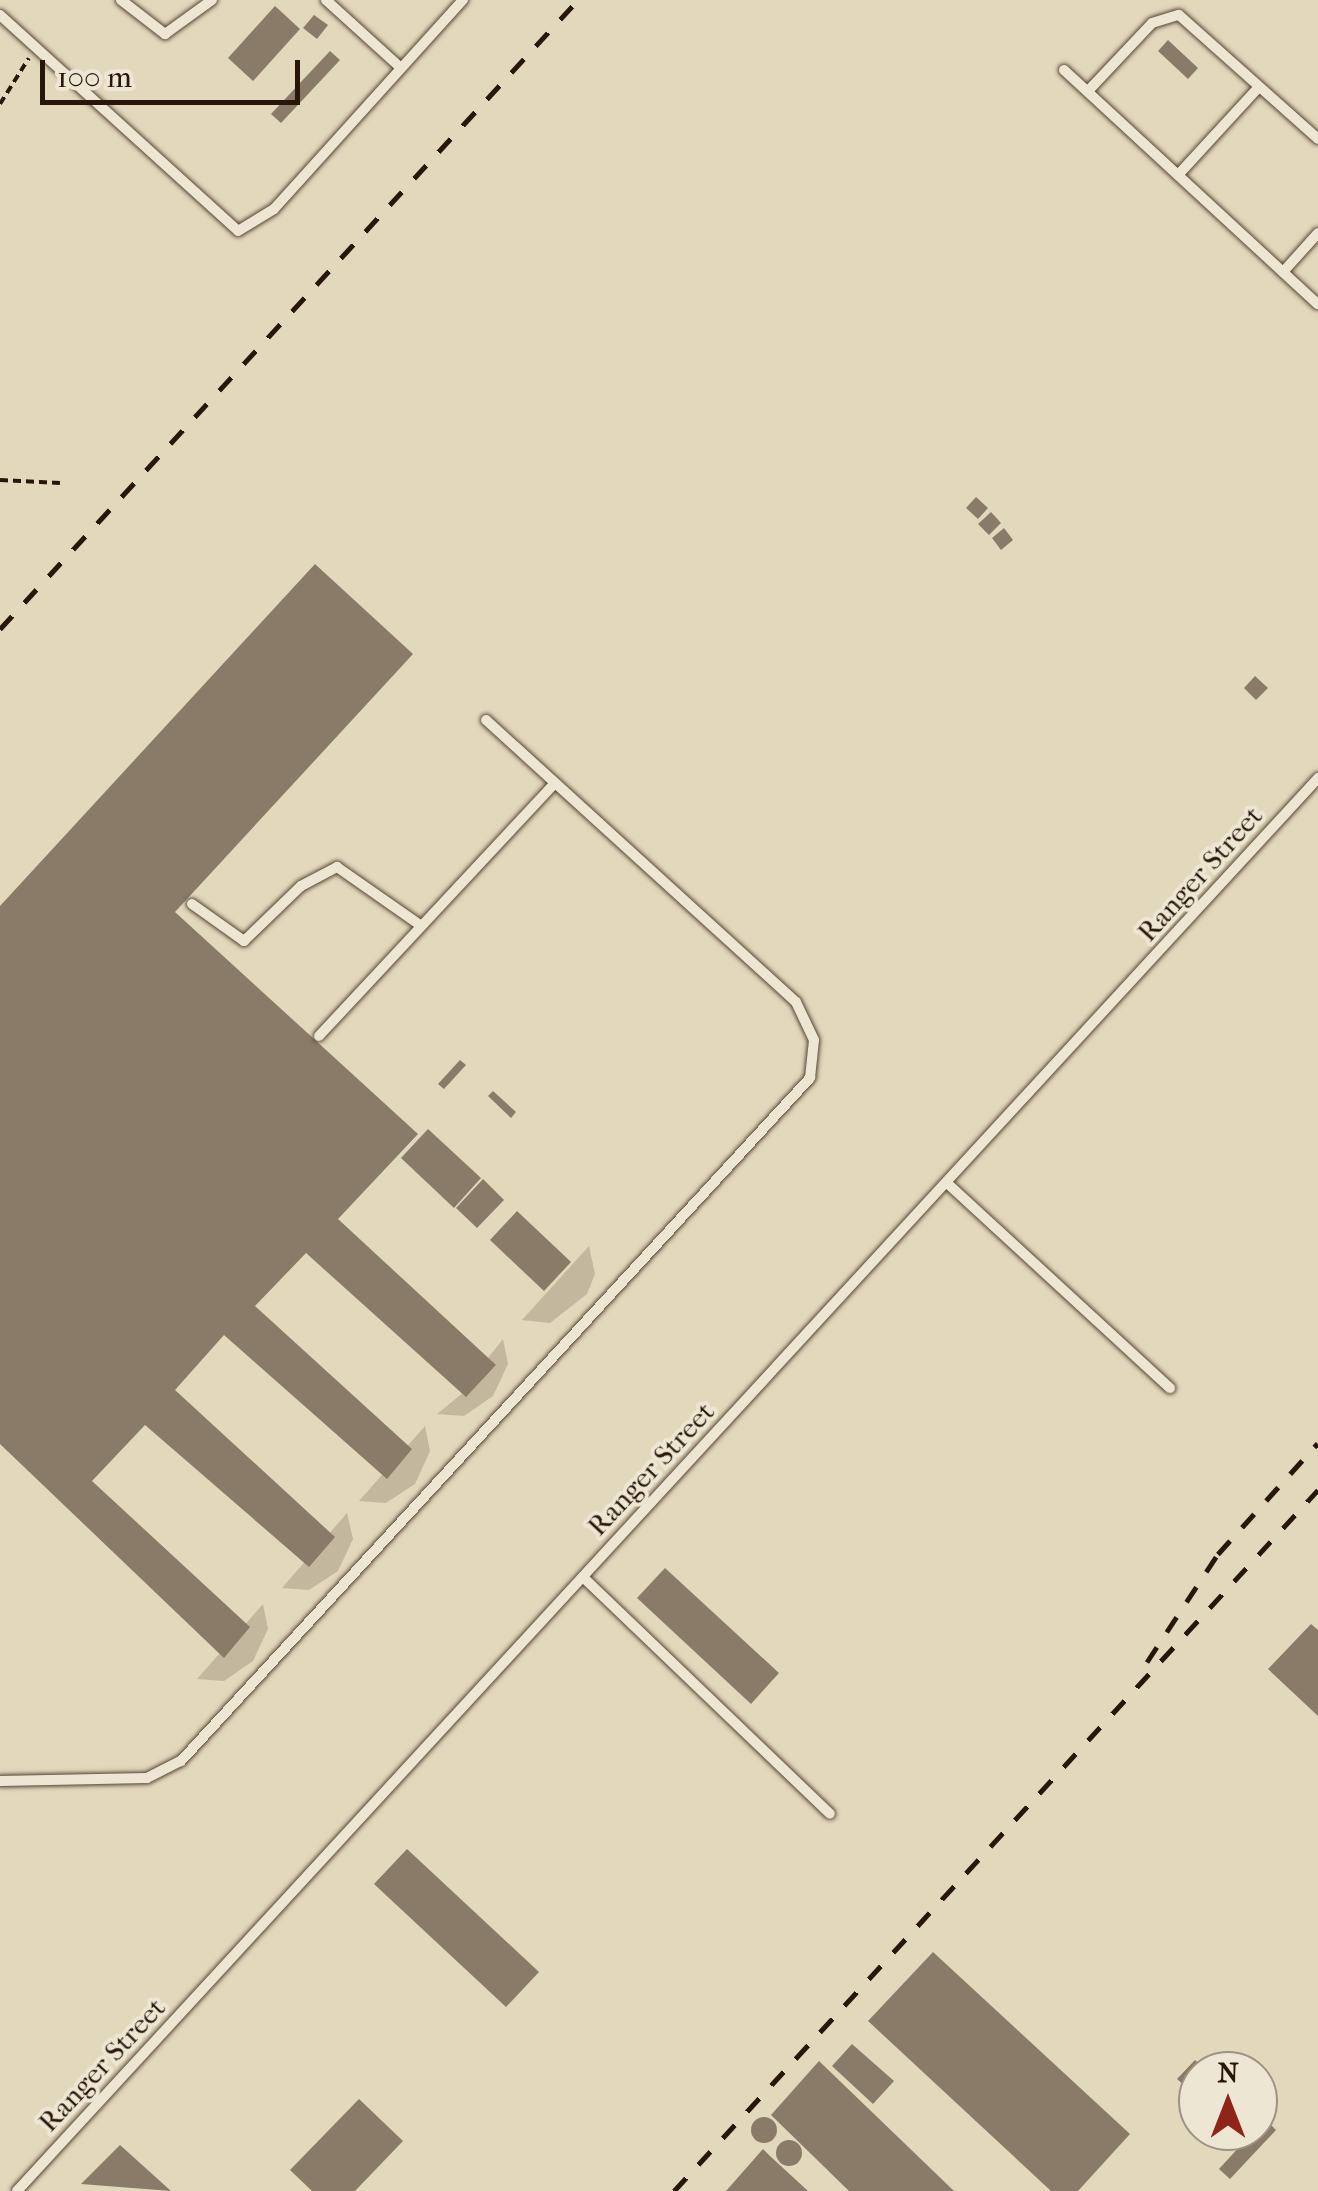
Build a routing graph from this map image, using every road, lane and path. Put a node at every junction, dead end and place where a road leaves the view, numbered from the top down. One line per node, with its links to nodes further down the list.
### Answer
1 (121, 0): 2 (lane)
2 (212, 0)
3 (326, 0): 7 (lane)
4 (463, 0): 7 (lane)
5 (0, 15): 6 (lane)
6 (34, 47): 7 (lane); 11 (path)
7 (401, 68)
8 (1064, 70): 10 (lane)
9 (1258, 88): 10 (lane); 12 (lane); 13 (lane)
10 (1088, 91): 13 (lane)
11 (0, 104)
12 (1318, 139)
13 (1178, 175): 15 (lane)
14 (1318, 234): 15 (lane)
15 (1284, 272): 16 (lane)
16 (1318, 304)
17 (0, 480): 18 (path)
18 (60, 482)
19 (486, 720): 21 (lane)
20 (1318, 778): 25 (lane, Ranger Street)
21 (555, 783): 23 (lane); 28 (lane)
22 (192, 904): 23 (lane)
23 (420, 925): 24 (lane)
24 (319, 1036)
25 (947, 1183): 26 (lane); 27 (lane, Ranger Street)
26 (1170, 1388)
27 (582, 1577): 29 (lane); 30 (lane, Ranger Street)
28 (0, 1781)
29 (830, 1814)
30 (17, 2191)

